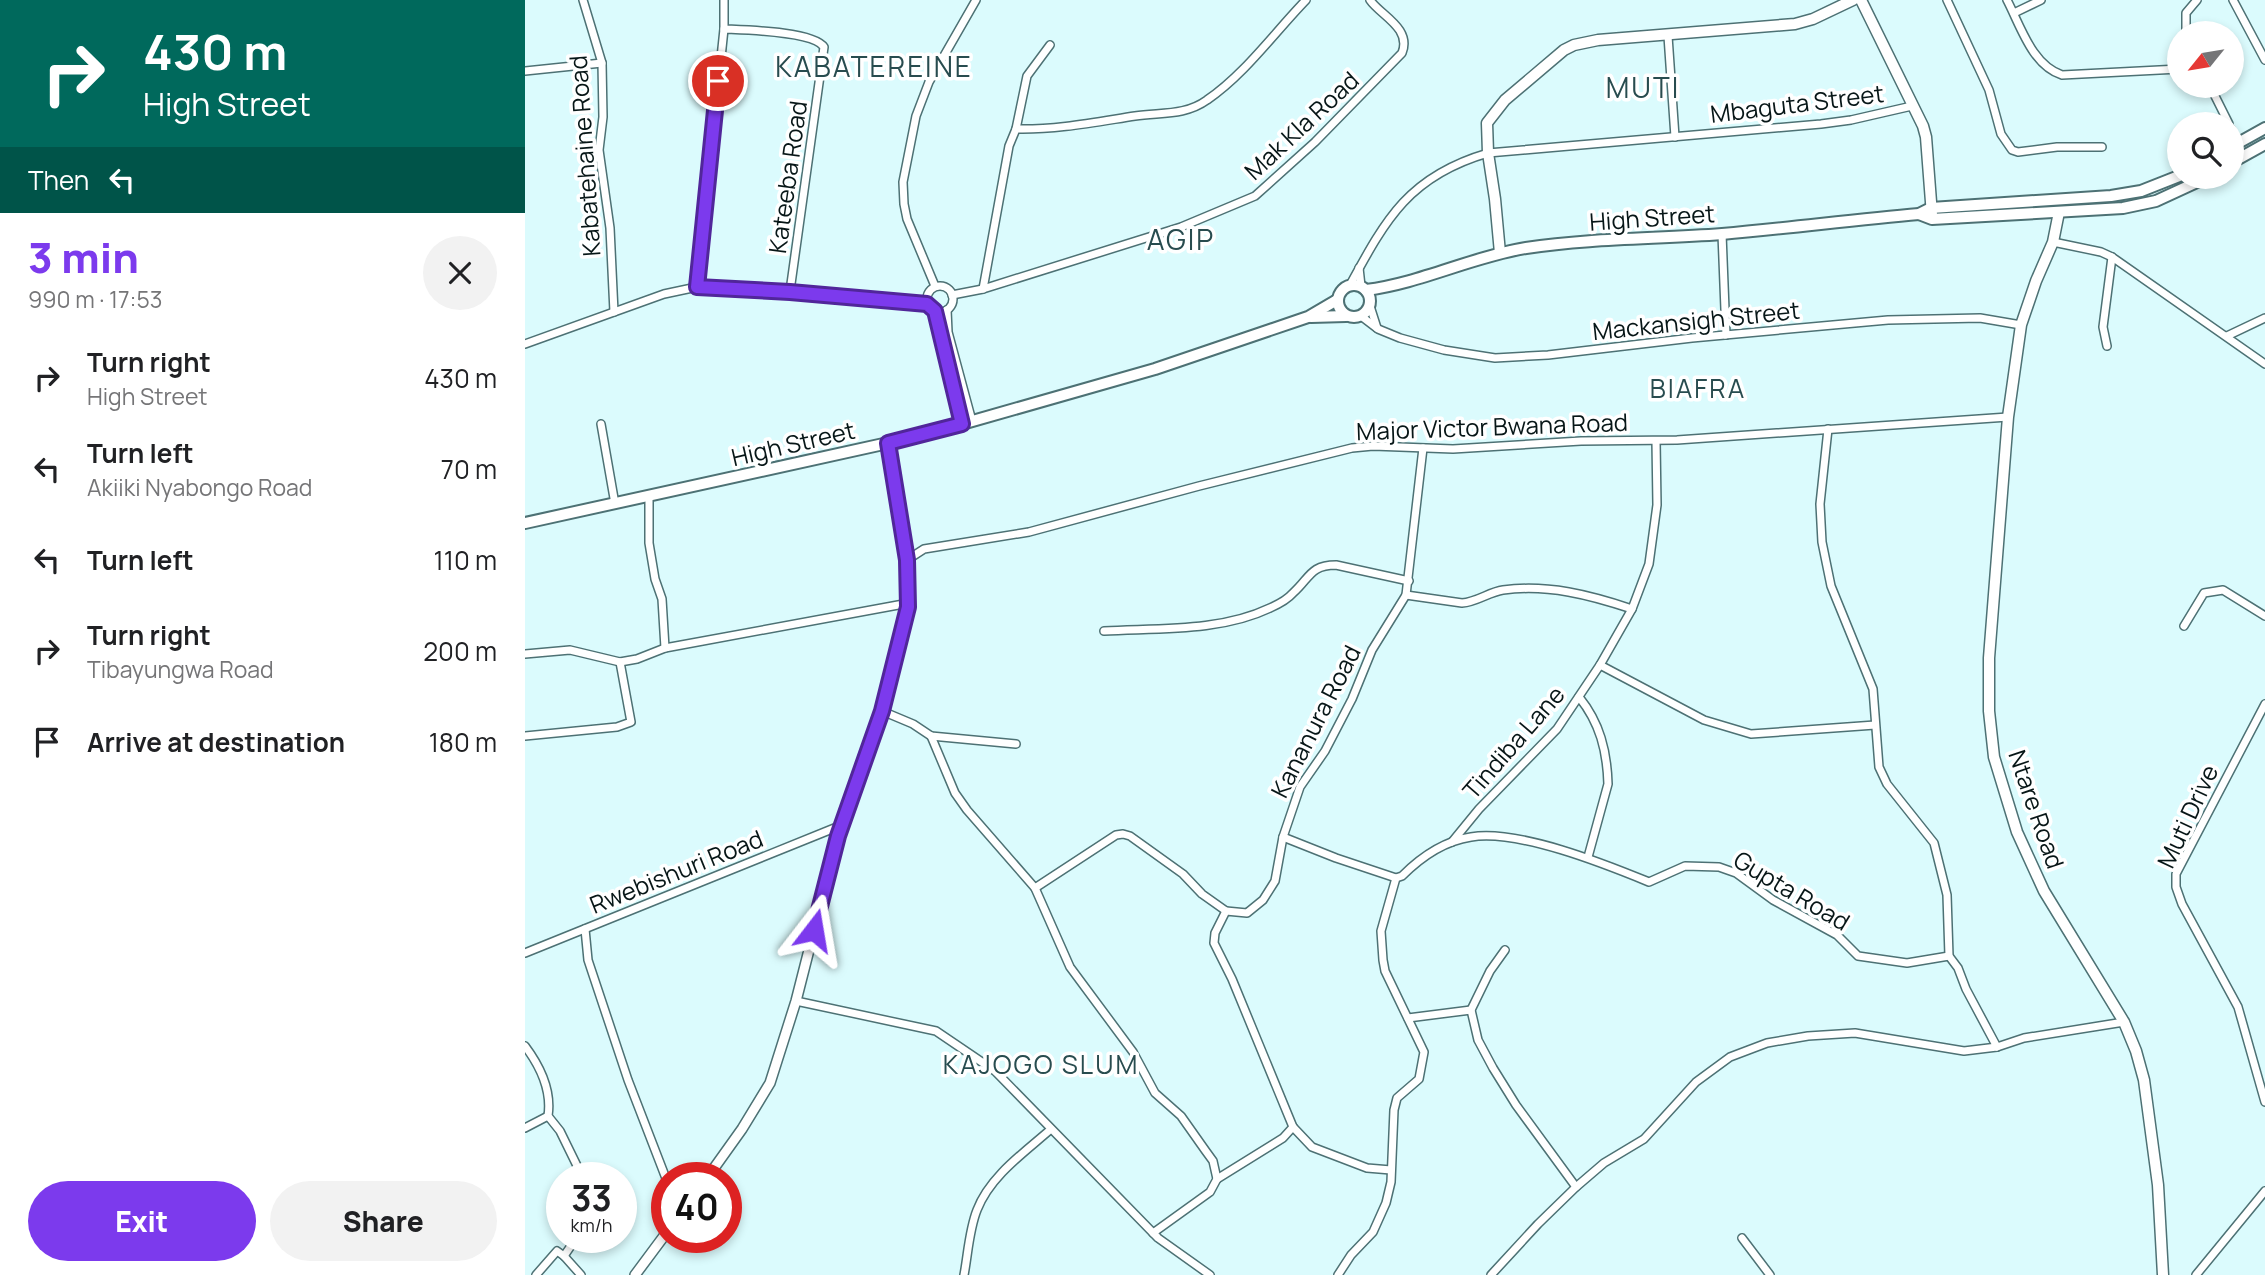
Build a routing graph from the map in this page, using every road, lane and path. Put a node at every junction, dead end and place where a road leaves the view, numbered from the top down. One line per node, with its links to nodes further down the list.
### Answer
1 (583, 0): 19 (street, Kabatehaine Road)
2 (724, 0): 15 (street)
3 (976, 0): 41 (street)
4 (1306, 0): 24 (street)
5 (1369, 0): 45 (street, Mak Kla Road)
6 (1853, 0): 16 (main road)
7 (1861, 0): 22 (main road)
8 (1947, 0): 28 (street)
9 (2007, 0): 13 (street)
10 (2042, 0): 13 (street)
11 (2197, 0): 14 (street)
12 (2233, 0): 18 (street)
13 (2014, 13): 20 (street)
14 (2186, 21)
15 (724, 29): 42 (street); 46 (street, Kateeba Road)
16 (1668, 36): 25 (street); 29 (main road)
17 (1051, 45): 24 (street)
18 (2265, 60)
19 (602, 63): 21 (street); 53 (street, Kabatehaine Road)
20 (2167, 70)
21 (525, 71)
22 (1912, 106): 25 (street, Mbaguta Street); 36 (main road)
23 (2265, 128): 26 (main road)
24 (1016, 129): 45 (street)
25 (1675, 137): 29 (street, Mbaguta Street)
26 (2244, 140)
27 (2265, 144): 30 (main road)
28 (2102, 147)
29 (1487, 153): 39 (main road); 43 (street, Mbaguta Street)
30 (2244, 156)
31 (2167, 181): 33 (main road, High Street)
32 (2182, 189): 34 (main road, High Street)
33 (2111, 196): 34 (main road); 36 (main road, High Street)
34 (2112, 209): 35 (main road, High Street)
35 (2059, 212): 36 (main road, High Street); 38 (main road, Ntare Road)
36 (1931, 214): 37 (main road, High Street)
37 (1722, 234): 39 (main road, High Street); 60 (street)
38 (2053, 242): 40 (street); 58 (main road, Ntare Road)
39 (1500, 253): 44 (main road, High Street)
40 (2112, 257): 61 (street); 63 (street)
41 (935, 286): 47 (street); 49 (street)
42 (697, 287): 46 (street); 53 (street)
43 (1359, 287): 44 (main road, High Street); 48 (main road); 50 (main road)
44 (1392, 287): 50 (main road, High Street)
45 (983, 289): 47 (street, Mak Kla Road)
46 (790, 292): 49 (street)
47 (953, 295): 51 (street)
48 (1337, 300): 54 (main road); 56 (main road, High Street)
49 (927, 304): 52 (street)
50 (1370, 304): 55 (main road); 59 (street)
51 (947, 310): 52 (street); 66 (street)
52 (935, 311): 66 (street)
53 (614, 312): 62 (street)
54 (1346, 316): 55 (main road); 56 (main road, High Street)
55 (1361, 316): 59 (street, Mackansigh Street)
56 (1308, 317): 66 (main road, High Street)
57 (2265, 318): 61 (street)
58 (2021, 325): 60 (street, Mackansigh Street); 65 (main road, Ntare Road)
59 (1378, 329): 60 (street, Mackansigh Street)
60 (1726, 335)
61 (2227, 336): 64 (street)
62 (526, 342)
63 (2107, 346)
64 (2265, 363)
65 (2008, 417): 68 (street, Major Victor Bwana Road); 108 (main road, Ntare Road)
66 (967, 423): 70 (main road, High Street)
67 (601, 424): 73 (street)
68 (1828, 429): 69 (street, Major Victor Bwana Road); 90 (street)
69 (1656, 441): 71 (street, Major Victor Bwana Road); 79 (street, Tindiba Lane)
70 (888, 443): 72 (main road, High Street); 75 (street)
71 (1423, 447): 75 (street, Major Victor Bwana Road); 76 (street, Kananura Road)
72 (649, 496): 73 (main road, High Street); 83 (street)
73 (615, 504): 74 (main road, High Street)
74 (525, 523)
75 (907, 560): 78 (street)
76 (1409, 581): 77 (street, Kananura Road); 82 (street)
77 (1406, 594): 79 (street); 95 (street, Kananura Road)
78 (908, 603): 83 (street); 89 (street)
79 (1632, 608): 86 (street, Tindiba Lane)
80 (2265, 616): 81 (street)
81 (2184, 626)
82 (1104, 631)
83 (666, 648): 85 (street)
84 (525, 654): 85 (street)
85 (620, 662): 91 (street)
86 (1600, 665): 87 (street, Tindiba Lane); 90 (street)
87 (1579, 697): 96 (street, Tindiba Lane); 97 (street)
88 (2265, 704): 111 (street, Muti Drive)
89 (882, 711): 92 (street); 94 (street)
90 (1875, 725): 104 (street)
91 (525, 736)
92 (931, 736): 93 (street); 99 (street)
93 (1016, 744)
94 (842, 825): 101 (street, Rwebishuri Road); 105 (street)
95 (1283, 837): 98 (street); 100 (street, Kananura Road)
96 (1452, 842): 97 (street, Gupta Road); 98 (street, Gupta Road)
97 (1588, 858): 104 (street, Gupta Road)
98 (1396, 878): 107 (street)
99 (1035, 888): 100 (street); 120 (street)
100 (1226, 911): 113 (street)
101 (585, 929): 103 (street, Rwebishuri Road); 117 (street)
102 (1505, 950): 106 (street)
103 (525, 953)
104 (1949, 957): 110 (street)
105 (796, 1001): 115 (street); 118 (street)
106 (1471, 1010): 107 (street); 121 (street)
107 (1408, 1018): 119 (street)
108 (2124, 1022): 110 (street); 136 (main road, Ntare Road)
109 (525, 1046): 112 (street)
110 (1997, 1047): 121 (street)
111 (2265, 1101)
112 (548, 1116): 114 (street); 116 (street)
113 (1293, 1126): 119 (street); 120 (street)
114 (525, 1128)
115 (1051, 1129): 123 (street); 131 (street)
116 (575, 1162)
117 (660, 1162)
118 (718, 1162)
119 (1391, 1170): 133 (street)
120 (1217, 1179): 123 (street)
121 (1576, 1187): 134 (street)
122 (2265, 1191): 137 (street)
123 (1153, 1233): 132 (street)
124 (1742, 1238): 135 (street)
125 (566, 1253): 127 (street)
126 (651, 1253): 130 (street)
127 (564, 1256): 128 (street); 129 (street)
128 (536, 1275)
129 (581, 1275)
130 (635, 1275)
131 (964, 1275)
132 (1210, 1275)
133 (1338, 1275)
134 (1491, 1275)
135 (1770, 1275)
136 (2163, 1275)
137 (2196, 1275)

